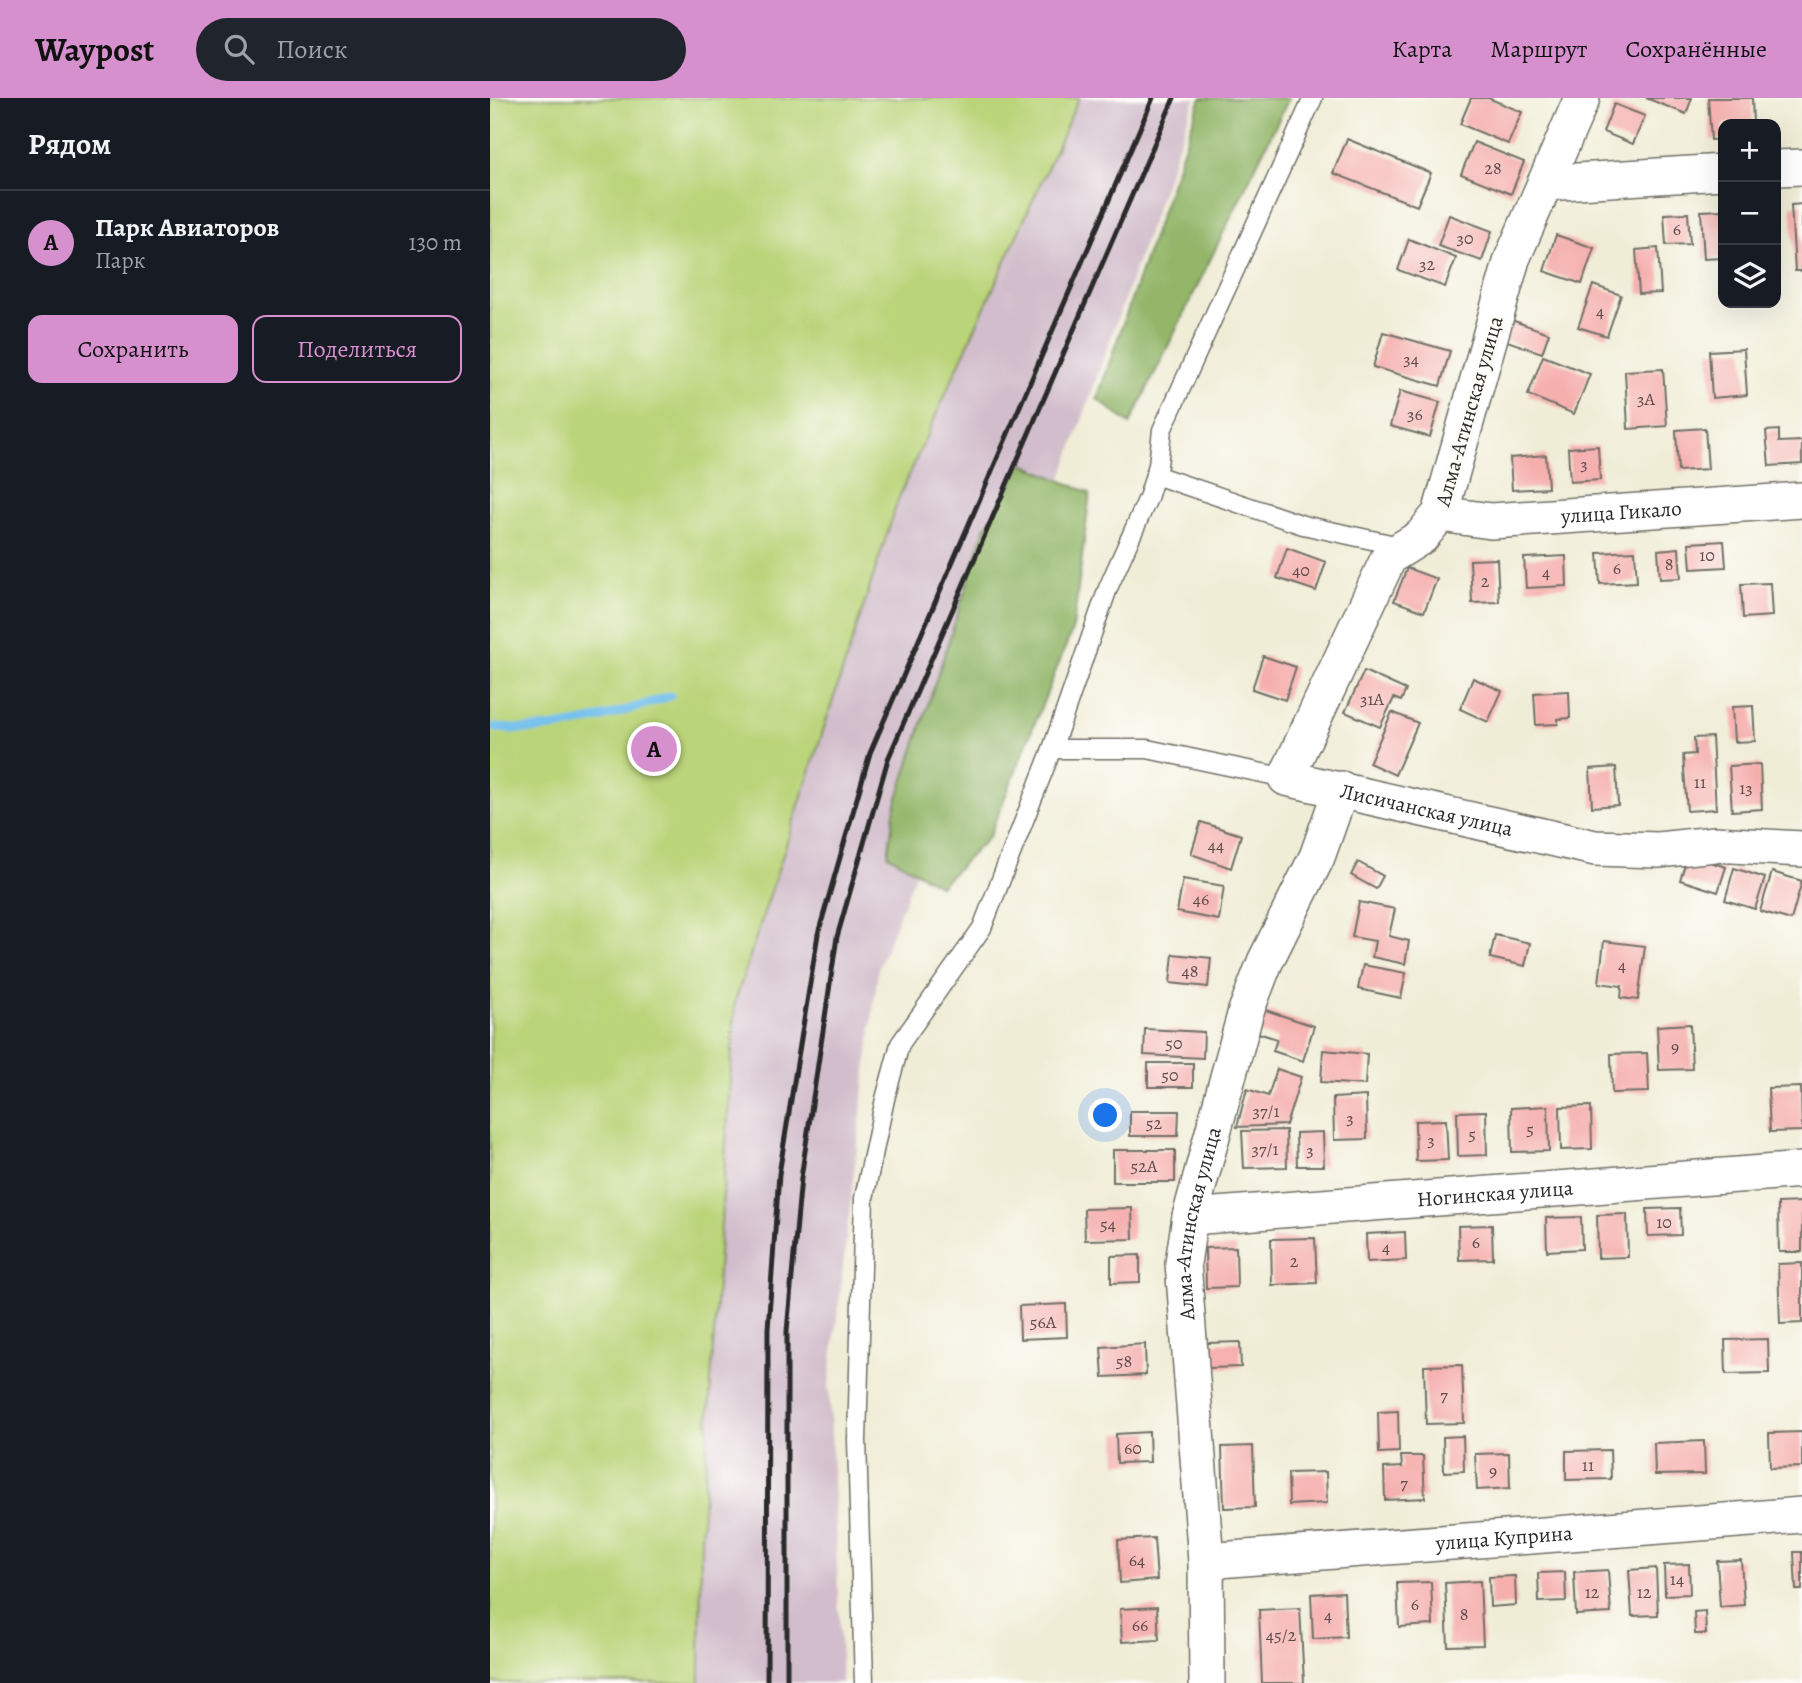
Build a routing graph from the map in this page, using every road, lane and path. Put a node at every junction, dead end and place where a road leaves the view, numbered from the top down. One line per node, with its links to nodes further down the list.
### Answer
1 (1313, 98): 7 (lane)
2 (1582, 98): 6 (street, Алма-Атинская улица)
3 (1802, 167): 4 (street)
4 (1781, 168)
5 (1718, 172): 6 (street)
6 (1545, 183): 9 (street, Алма-Атинская улица)
7 (1155, 475): 10 (lane); 11 (lane)
8 (1802, 500): 9 (street, улица Гикало)
9 (1440, 514): 10 (street, Алма-Атинская улица)
10 (1406, 547): 12 (street, Алма-Атинская улица)
11 (1052, 748): 12 (lane, Лисичанская улица); 19 (lane)
12 (1286, 778): 13 (street, Лисичанская улица)
13 (1340, 789): 14 (street, Лисичанская улица); 16 (street, Алма-Атинская улица)
14 (1802, 849)
15 (1802, 1170): 16 (street, Ногинская улица)
16 (1190, 1217): 18 (street, Алма-Атинская улица)
17 (1802, 1514): 18 (street, улица Куприна)
18 (1206, 1561): 20 (street, Алма-Атинская улица)
19 (864, 1683)
20 (1207, 1683)

